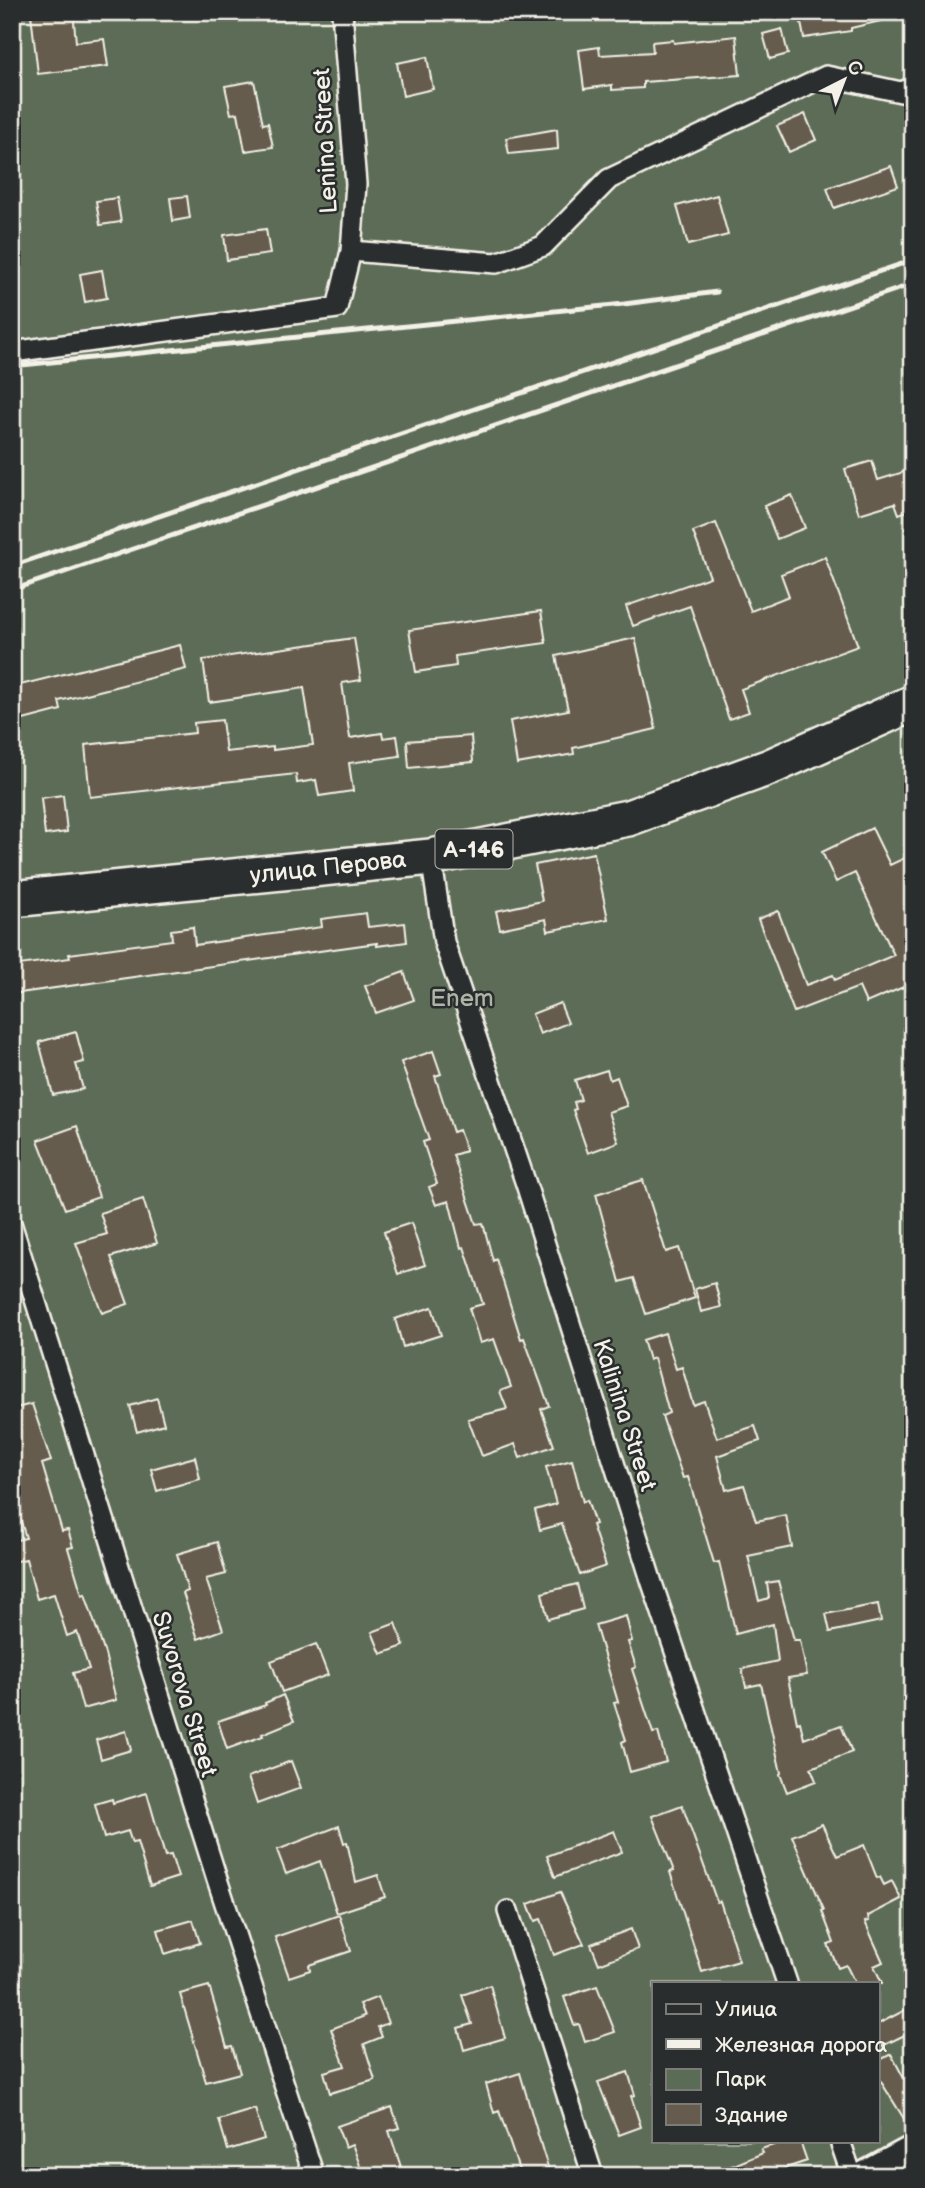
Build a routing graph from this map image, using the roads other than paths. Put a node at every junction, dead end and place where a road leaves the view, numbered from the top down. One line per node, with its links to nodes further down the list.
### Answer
1 (342, 12): 3 (street, Lenina Street)
2 (913, 87): 3 (street)
3 (351, 251): 4 (street, Lenina Street)
4 (12, 352)
5 (913, 703): 6 (highway, улица Перова / А-146)
6 (431, 857): 7 (highway, улица Перова / А-146); 10 (street, Kalinina Street)
7 (12, 899)
8 (12, 1226): 13 (street, Suvorova Street)
9 (509, 1911): 14 (street)
10 (787, 1982)
11 (840, 2142): 15 (street)
12 (913, 2150): 16 (street)
13 (314, 2176)
14 (593, 2176)
15 (852, 2176)
16 (863, 2176)

